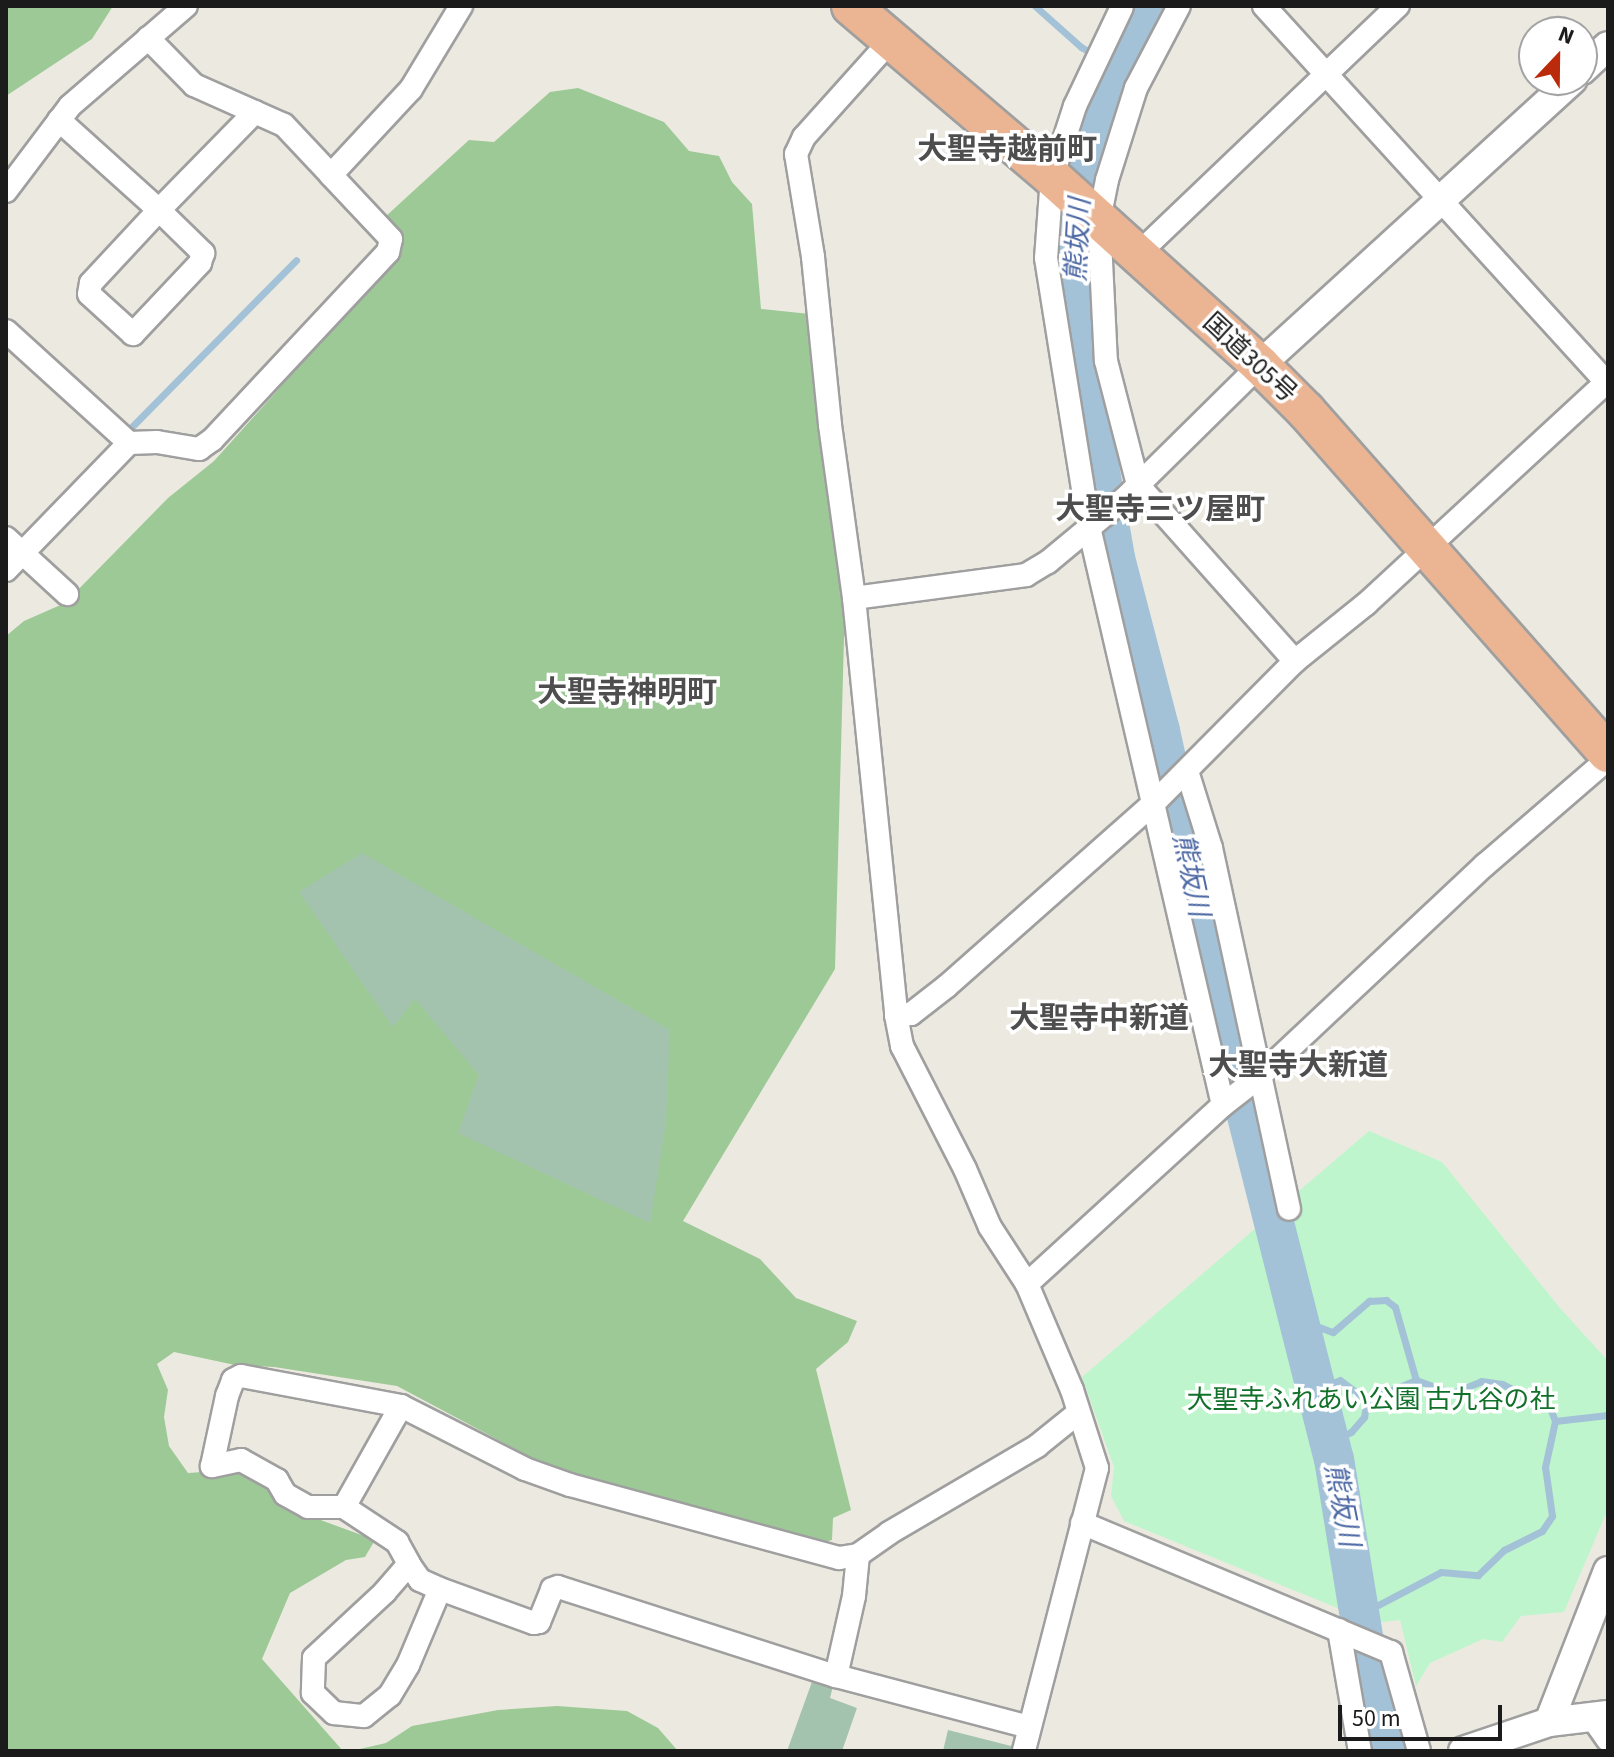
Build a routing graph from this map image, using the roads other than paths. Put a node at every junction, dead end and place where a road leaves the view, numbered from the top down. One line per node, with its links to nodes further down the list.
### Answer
1 (186, 6): 8 (street)
2 (461, 6): 14 (street)
3 (851, 6): 9 (highway, 国道305号)
4 (1122, 6): 15 (street)
5 (1179, 6): 19 (street)
6 (1264, 6): 10 (street)
7 (1398, 6): 10 (street)
8 (148, 38): 12 (street); 13 (street)
9 (892, 39): 15 (highway, 国道305号); 30 (street)
10 (1324, 76): 17 (street); 20 (street)
11 (1555, 96): 17 (street)
12 (255, 112): 14 (street); 18 (street)
13 (59, 120): 16 (street); 18 (street)
14 (331, 175): 24 (street)
15 (1056, 180): 19 (highway, 国道305号); 26 (street)
16 (6, 191)
17 (1441, 203): 22 (street); 23 (street)
18 (159, 210): 18 (street)
19 (1093, 215): 20 (highway, 国道305号); 25 (street)
20 (1137, 255): 22 (highway, 国道305号)
21 (6, 331): 24 (street)
22 (1260, 365): 25 (street); 27 (highway, 国道305号)
23 (1607, 383): 27 (street)
24 (129, 443): 28 (street)
25 (1131, 491): 26 (street); 31 (street)
26 (1093, 524): 30 (street); 35 (street)
27 (1425, 547): 31 (street); 32 (highway, 国道305号)
28 (11, 554): 29 (street)
29 (67, 594)
30 (854, 598): 36 (street)
31 (1295, 661): 34 (street)
32 (1608, 753)
33 (1608, 759): 37 (street)
34 (1187, 771): 35 (street); 37 (street)
35 (1158, 799): 36 (street); 38 (street)
36 (896, 1015): 40 (street)
37 (1259, 1077): 38 (street); 39 (street)
38 (1227, 1102): 40 (street)
39 (1289, 1209)
40 (1027, 1284): 42 (street)
41 (401, 1406): 43 (street); 43 (street); 45 (street)
42 (1078, 1413): 44 (street); 45 (street)
43 (344, 1507): 46 (street)
44 (1082, 1523): 49 (street); 53 (street)
45 (858, 1555): 50 (street)
46 (409, 1564): 48 (street); 48 (street)
47 (1608, 1571): 52 (street)
48 (440, 1589): 50 (street)
49 (1343, 1631): 56 (street); 57 (street)
50 (836, 1676): 53 (street)
51 (1599, 1716): 52 (street); 54 (street)
52 (1549, 1722): 58 (street)
53 (1029, 1727): 55 (street)
54 (1608, 1740)
55 (1024, 1751)
56 (1360, 1751)
57 (1419, 1751)
58 (1463, 1751)

